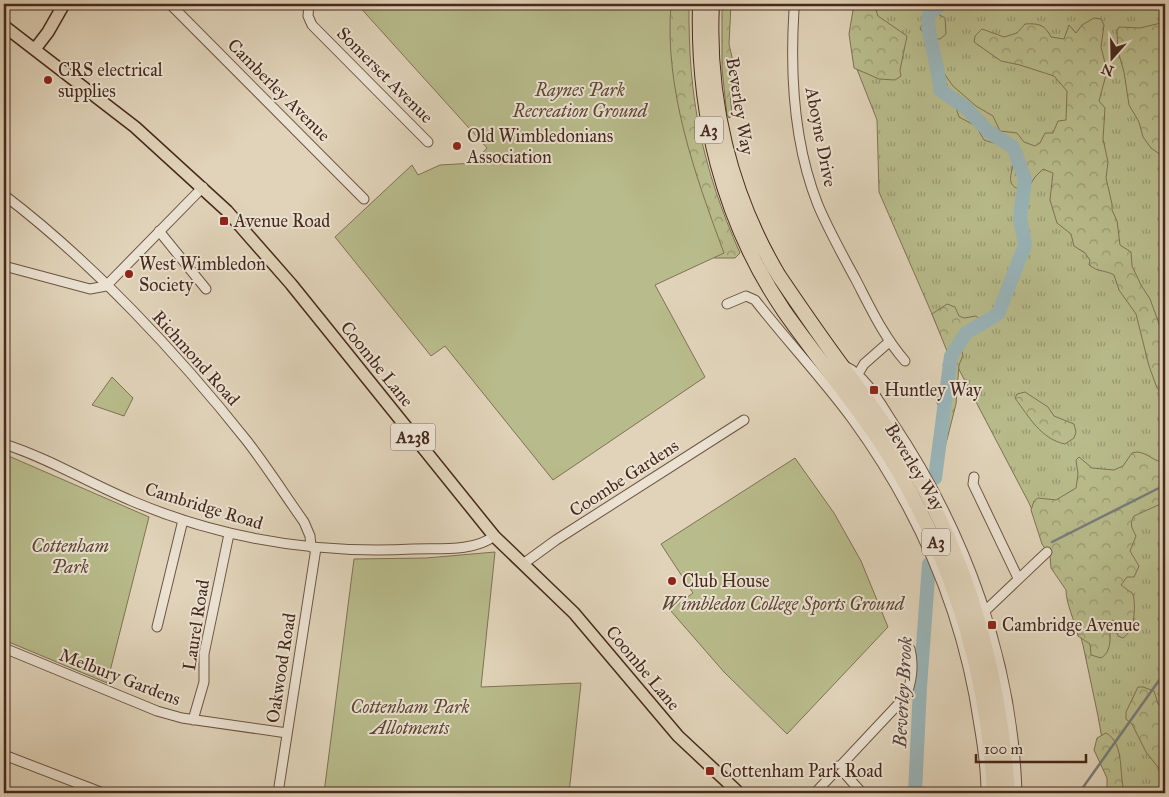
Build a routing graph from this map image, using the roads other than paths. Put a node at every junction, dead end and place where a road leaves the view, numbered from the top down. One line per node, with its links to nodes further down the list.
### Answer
1 (64, 4): 8 (main road)
2 (170, 4): 12 (street, Camberley Avenue)
3 (309, 4): 9 (street, Somerset Avenue)
4 (700, 4): 18 (highway, Beverley Way / A3)
5 (712, 4): 22 (highway, Beverley Way / A3)
6 (794, 10): 19 (street, Aboyne Drive)
7 (4, 26): 8 (main road, Coombe Lane / A238)
8 (35, 49): 10 (main road, Coombe Lane / A238)
9 (428, 142)
10 (203, 186): 13 (street); 29 (main road, Coombe Lane / A238)
11 (4, 195): 15 (street, Richmond Road)
12 (364, 199)
13 (159, 231): 15 (street); 16 (street)
14 (4, 266): 15 (street)
15 (106, 286): 30 (street, Richmond Road)
16 (206, 289)
17 (727, 304): 20 (street, Beverley Way)
18 (794, 324): 20 (street, Beverley Way); 48 (highway, Beverley Way / A3)
19 (889, 342): 21 (street, Aboyne Drive); 23 (street)
20 (802, 357): 47 (street, Beverley Way)
21 (905, 361)
22 (840, 364): 23 (street, Beverley Way); 49 (highway, Beverley Way / A3)
23 (858, 374): 34 (street, Beverley Way)
24 (744, 420): 32 (street, Coombe Gardens)
25 (4, 444): 27 (street, Cambridge Road)
26 (974, 476): 33 (street)
27 (183, 520): 28 (street, Cambridge Road); 35 (street)
28 (229, 534): 30 (street, Cambridge Road); 38 (street, Laurel Road)
29 (494, 536): 30 (street, Cambridge Road); 32 (main road, Coombe Lane / A238)
30 (313, 547): 39 (street, Oakwood Road)
31 (1047, 552): 33 (street)
32 (523, 564): 44 (main road, Coombe Lane / A238)
33 (1018, 578): 34 (street)
34 (985, 611): 50 (street, Beverley Way)
35 (157, 627)
36 (4, 648): 38 (street, Melbury Gardens)
37 (910, 650): 41 (street)
38 (193, 720): 39 (street, Melbury Gardens)
39 (287, 733): 43 (street, Oakwood Road)
40 (4, 754): 42 (street)
41 (838, 766): 45 (street); 46 (street)
42 (103, 793)
43 (278, 793)
44 (739, 793)
45 (815, 793)
46 (862, 793)
47 (986, 793)
48 (994, 793)
49 (1008, 793)
50 (1017, 793)

